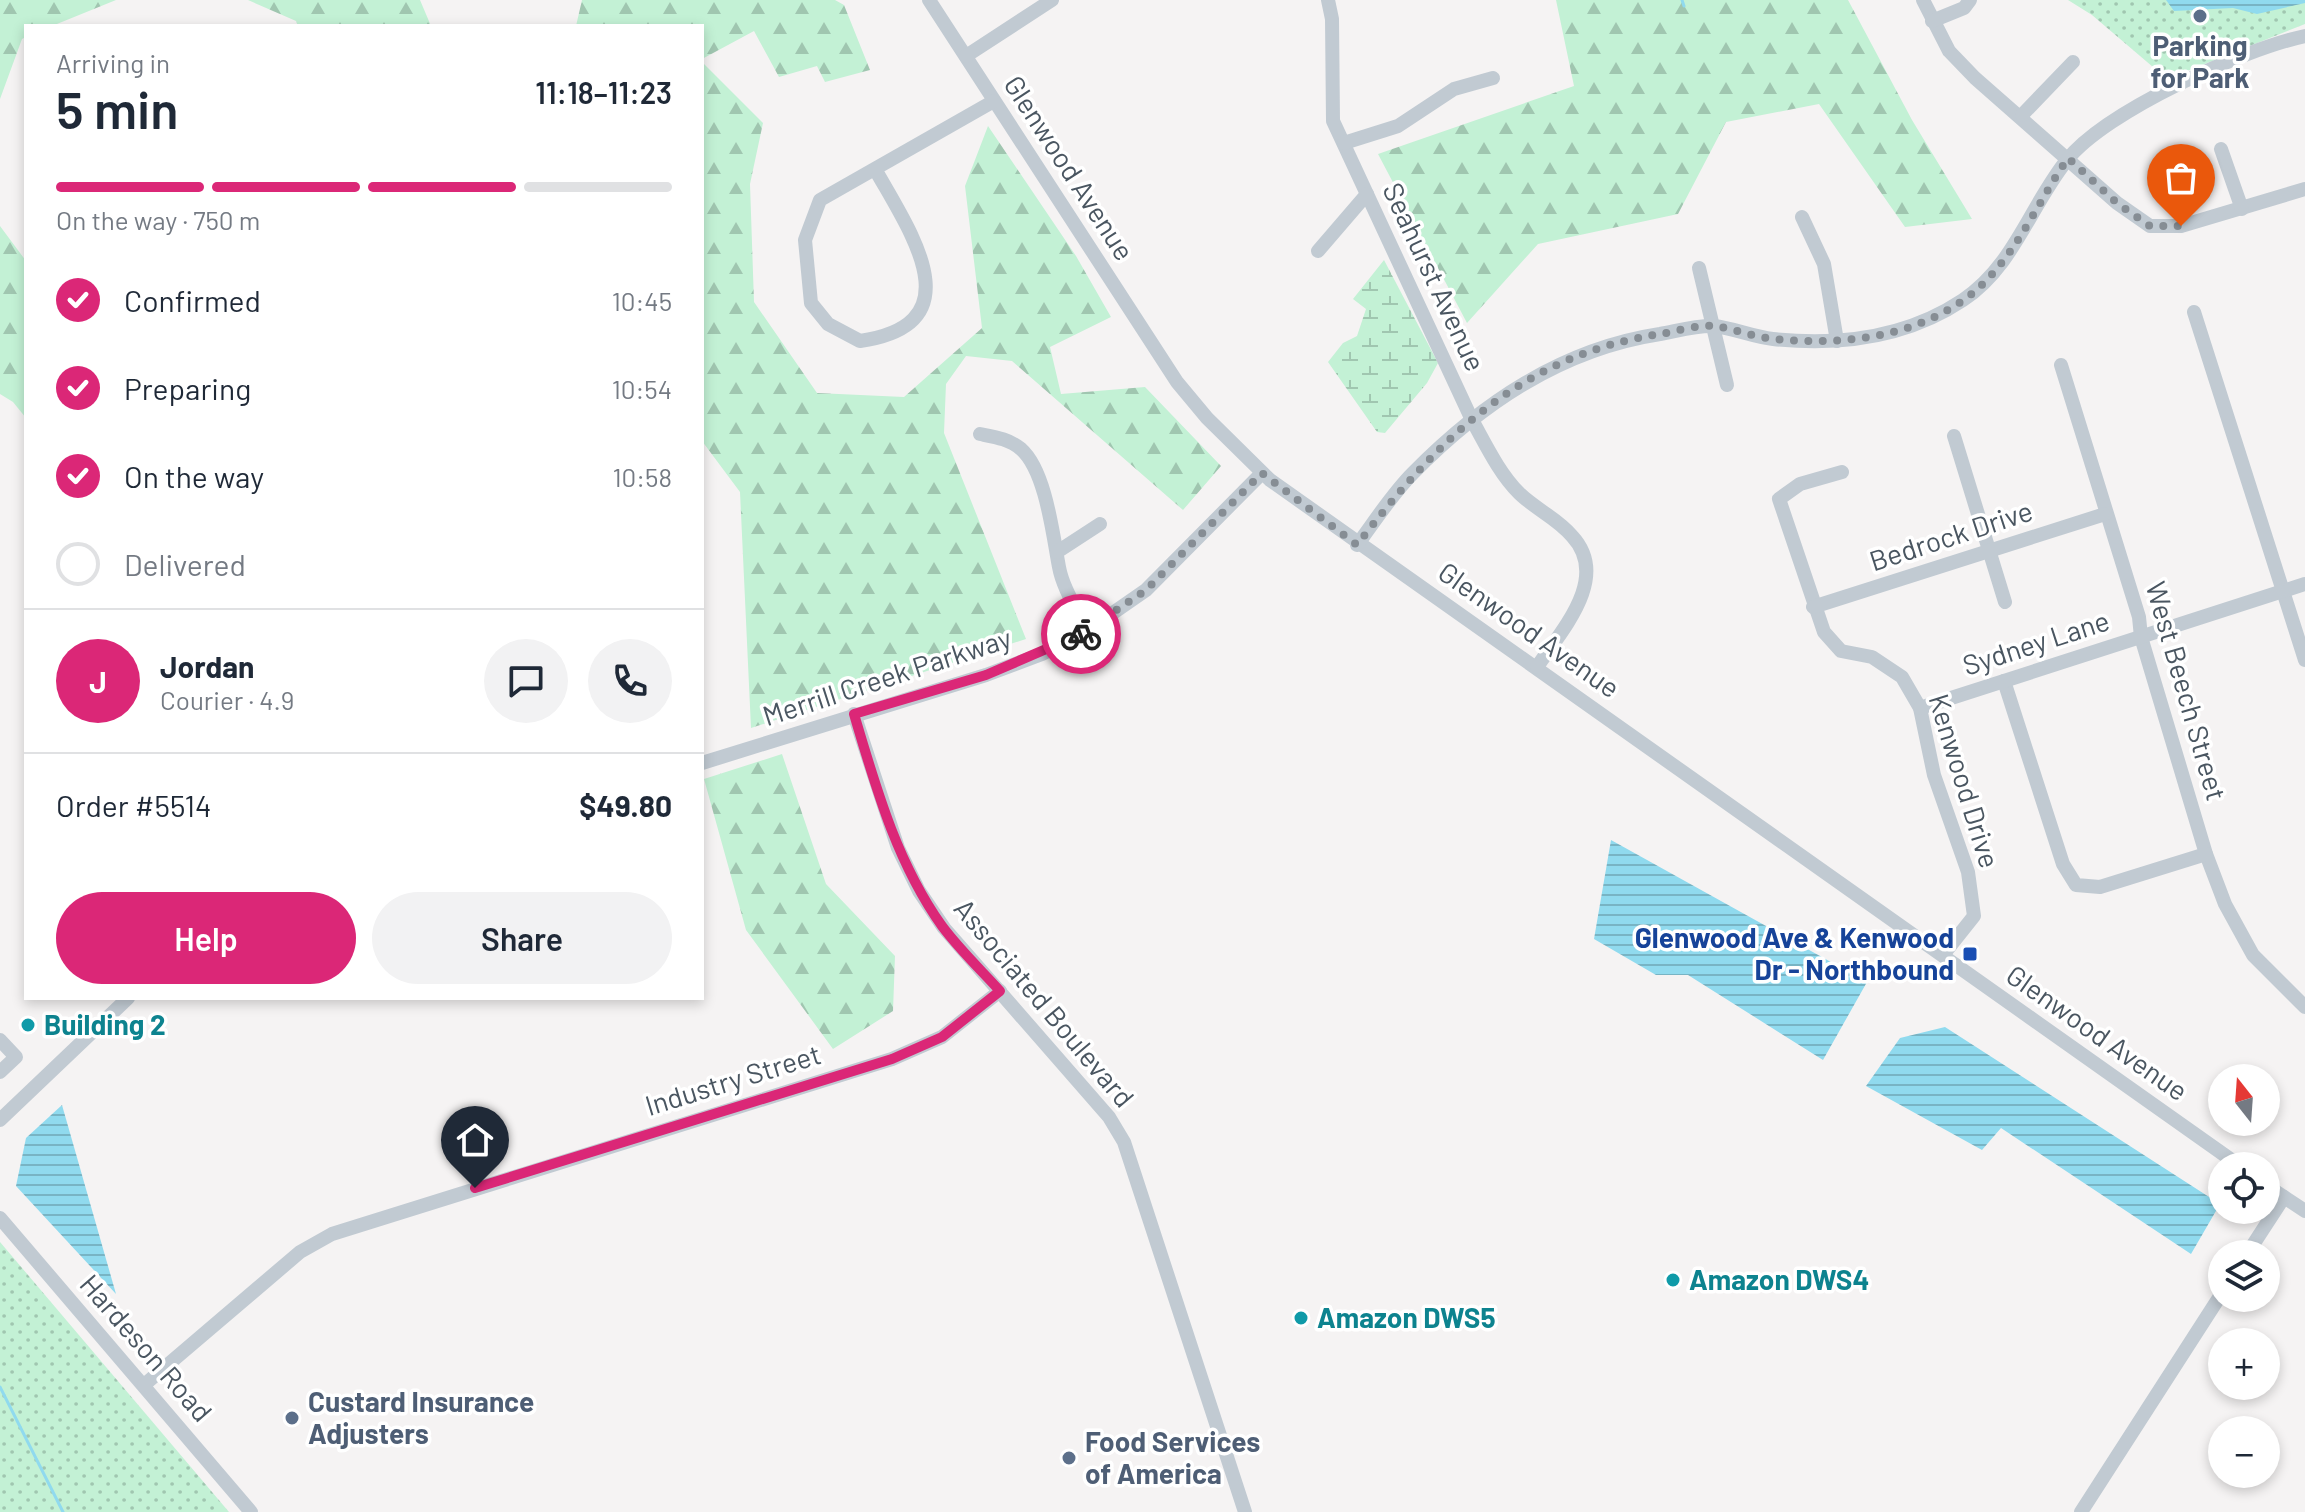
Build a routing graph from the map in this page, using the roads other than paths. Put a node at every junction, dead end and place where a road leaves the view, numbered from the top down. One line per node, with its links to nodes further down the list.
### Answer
1 (929, 0): 8 (street, Glenwood Avenue)
2 (1052, 0): 8 (street)
3 (1328, 0): 13 (street, Seahurst Avenue)
4 (1923, 0): 6 (street)
5 (1970, 0): 6 (street)
6 (1932, 21): 12 (street)
7 (2305, 36): 15 (street)
8 (966, 56): 11 (street, Glenwood Avenue)
9 (2073, 62): 12 (street)
10 (1493, 78): 13 (street)
11 (994, 101): 16 (street); 32 (street, Glenwood Avenue)
12 (2022, 115): 15 (street)
13 (1344, 143): 18 (street, Seahurst Avenue)
14 (2221, 149): 19 (street)
15 (2068, 158): 19 (street); 25 (street)
16 (875, 169): 16 (street)
17 (2305, 189): 19 (street)
18 (1367, 194): 21 (street); 28 (street, Seahurst Avenue)
19 (2242, 209)
20 (1802, 217): 25 (street)
21 (1318, 251)
22 (1699, 268): 24 (street)
23 (2194, 312): 39 (street)
24 (1712, 326): 25 (street); 27 (street); 28 (street)
25 (1837, 341)
26 (2061, 365): 33 (street, West Beech Street)
27 (1727, 385)
28 (1472, 420): 35 (street); 45 (street, Seahurst Avenue)
29 (980, 434): 37 (street)
30 (1954, 436): 36 (street)
31 (1842, 472): 41 (street, Kenwood Drive)
32 (1262, 473): 35 (street, Glenwood Avenue); 42 (street, Merrill Creek Parkway)
33 (2105, 514): 36 (street, Bedrock Drive); 43 (street, West Beech Street)
34 (1100, 524): 37 (street)
35 (1357, 545): 45 (street, Glenwood Avenue)
36 (1991, 550): 40 (street); 41 (street, Bedrock Drive)
37 (1057, 552): 42 (street)
38 (2305, 584): 39 (street, Sydney Lane)
39 (2283, 591): 43 (street, Sydney Lane); 44 (street)
40 (2005, 602)
41 (1813, 607): 47 (street, Kenwood Drive)
42 (1087, 631): 48 (street, Merrill Creek Parkway)
43 (2141, 637): 46 (street, Sydney Lane); 50 (street, West Beech Street)
44 (2305, 660)
45 (1537, 667): 51 (street, Glenwood Avenue)
46 (2004, 681): 47 (street, Sydney Lane); 50 (street)
47 (1920, 708): 51 (street, Kenwood Drive)
48 (854, 714): 49 (street, Merrill Creek Parkway); 52 (street, Associated Boulevard)
49 (704, 762)
50 (2206, 854): 54 (street, West Beech Street)
51 (1943, 955): 58 (street, Glenwood Avenue)
52 (1000, 991): 65 (street, Industry Street); 67 (street, Associated Boulevard)
53 (126, 1000): 57 (street)
54 (2305, 1007)
55 (0, 1040): 56 (street)
56 (0, 1072)
57 (0, 1120)
58 (2220, 1152)
59 (2280, 1194): 60 (street)
60 (2284, 1197): 61 (street); 63 (street)
61 (2305, 1211)
62 (0, 1218): 65 (street, Hardeson Road)
63 (2256, 1240)
64 (2210, 1312): 68 (street)
65 (144, 1385): 66 (street, Hardeson Road)
66 (251, 1512)
67 (1245, 1512)
68 (2081, 1512)

